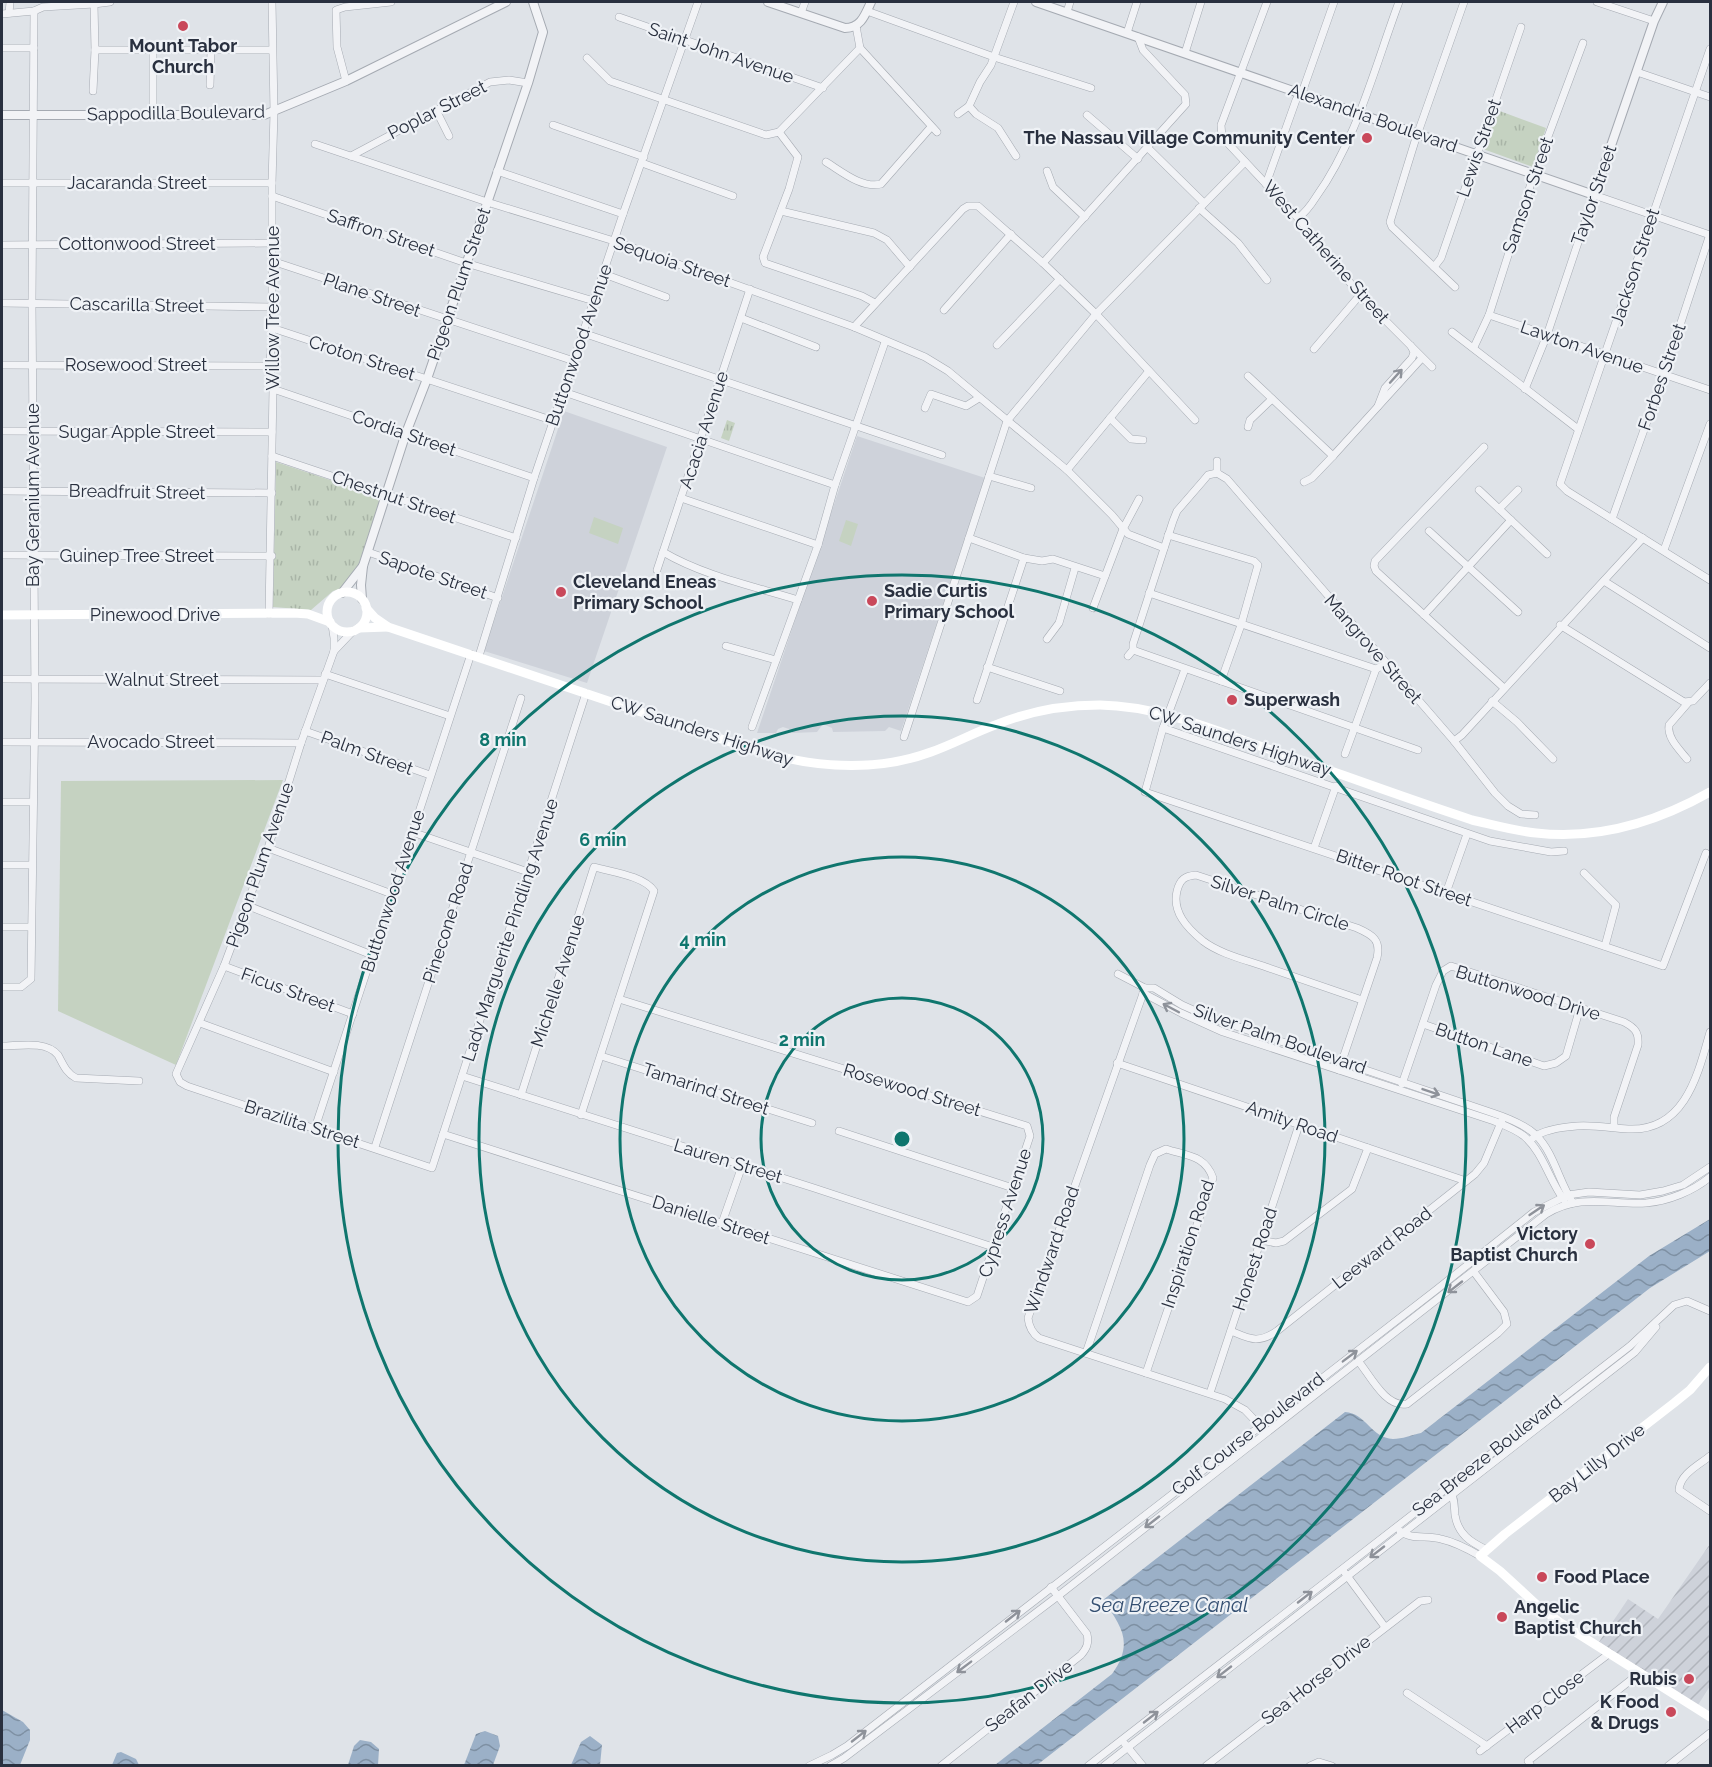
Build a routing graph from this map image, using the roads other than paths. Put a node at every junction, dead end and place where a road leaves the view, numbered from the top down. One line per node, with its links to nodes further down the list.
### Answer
1 (10, 2): 29 (street)
2 (110, 2): 24 (street)
3 (272, 2): 45 (street, Willow Tree Avenue)
4 (336, 2): 26 (street)
5 (391, 2): 26 (street)
6 (506, 2): 52 (street, Sappodilla Boulevard)
7 (533, 2): 53 (street, Pigeon Plum Street)
8 (699, 2): 37 (street, Buttonwood Avenue)
9 (768, 2): 30 (street)
10 (805, 2): 30 (street)
11 (871, 2): 27 (street)
12 (1014, 2): 48 (street)
13 (1036, 2): 28 (street, Alexandria Boulevard)
14 (1070, 2): 28 (street)
15 (1137, 2): 35 (street)
16 (1202, 2): 47 (street)
17 (1267, 2): 50 (street)
18 (1334, 2): 59 (street)
19 (1399, 2): 65 (street)
20 (1464, 2): 73 (street)
21 (1597, 2): 32 (street)
22 (1663, 2): 32 (street, Taylor Street)
23 (73, 3): 24 (street); 25 (street)
24 (94, 4): 43 (street)
25 (34, 10): 29 (street); 40 (street, Bay Geranium Avenue)
26 (336, 10): 52 (street)
27 (867, 11): 33 (street); 48 (street)
28 (1067, 12): 35 (street, Alexandria Boulevard)
29 (5, 13)
30 (801, 13): 33 (street)
31 (619, 17): 37 (street, Saint John Avenue)
32 (1654, 21): 51 (street, Taylor Street)
33 (856, 26): 41 (street)
34 (1521, 27): 77 (street, Lewis Street)
35 (1127, 33): 36 (street, Alexandria Boulevard)
36 (1138, 37): 47 (street, Alexandria Boulevard); 76 (street)
37 (686, 40): 55 (street, Saint John Avenue); 61 (street, Buttonwood Avenue)
38 (1583, 44): 86 (street, Samson Street)
39 (2, 48): 40 (street)
40 (34, 48): 68 (street, Bay Geranium Avenue)
41 (860, 48): 55 (street); 82 (street)
42 (1710, 49): 58 (street, Jackson Street)
43 (95, 50): 46 (street); 57 (street)
44 (211, 50): 45 (street); 46 (street); 54 (street)
45 (272, 50): 64 (street, Willow Tree Avenue)
46 (153, 51): 70 (street)
47 (1185, 53): 50 (street, Alexandria Boulevard)
48 (994, 57): 56 (street); 62 (street)
49 (587, 58): 61 (street)
50 (1240, 72): 59 (street, Alexandria Boulevard); 83 (street, West Catherine Street)
51 (1636, 72): 58 (street); 91 (street, Taylor Street)
52 (346, 81): 64 (street, Sappodilla Boulevard)
53 (528, 82): 63 (street, Poplar Street); 84 (street, Pigeon Plum Street)
54 (210, 85)
55 (823, 88): 72 (street)
56 (1091, 88)
57 (93, 91)
58 (1696, 92): 60 (street); 98 (street, Jackson Street)
59 (1300, 93): 65 (street, Alexandria Boulevard); 89 (street)
60 (1710, 97)
61 (664, 99): 72 (street); 81 (street, Buttonwood Avenue)
62 (969, 106): 66 (street); 79 (street)
63 (435, 110): 74 (street); 78 (street, Poplar Street)
64 (274, 111): 70 (street, Sappodilla Boulevard); 88 (street, Willow Tree Avenue)
65 (1358, 113): 73 (street, Alexandria Boulevard); 100 (street)
66 (958, 114)
67 (2, 115): 68 (street, Sappodilla Boulevard)
68 (33, 115): 70 (street, Sappodilla Boulevard); 90 (street, Bay Geranium Avenue)
69 (1087, 115): 80 (street)
70 (153, 116)
71 (553, 125): 81 (street)
72 (779, 132): 96 (street)
73 (1418, 134): 77 (street, Alexandria Boulevard); 111 (street)
74 (449, 136)
75 (315, 144): 78 (street, Sequoia Street)
76 (1148, 148): 80 (street); 95 (street)
77 (1476, 154): 86 (street, Alexandria Boulevard); 111 (street, Lewis Street)
78 (351, 156): 94 (street, Sequoia Street)
79 (1016, 156)
80 (1138, 159): 99 (street)
81 (643, 160): 93 (street); 97 (street, Buttonwood Avenue)
82 (825, 162)
83 (1245, 162): 89 (street, West Catherine Street); 95 (street)
84 (497, 171): 94 (street, Pigeon Plum Street); 97 (street)
85 (1047, 171): 99 (street)
86 (1534, 174): 91 (street, Alexandria Boulevard); 126 (street, Samson Street)
87 (2, 183): 90 (street, Jacaranda Street)
88 (272, 183): 90 (street, Jacaranda Street); 92 (street, Willow Tree Avenue)
89 (1266, 183): 100 (street, West Catherine Street)
90 (32, 184): 106 (street, Bay Geranium Avenue)
91 (1594, 195): 98 (street, Alexandria Boulevard); 133 (street, Taylor Street)
92 (272, 196): 104 (street, Willow Tree Avenue); 108 (street, Saffron Street)
93 (733, 196)
94 (487, 202): 103 (street, Sequoia Street); 108 (street, Pigeon Plum Street)
95 (1202, 205): 114 (street); 125 (street)
96 (781, 211): 110 (street); 122 (street)
97 (623, 214): 103 (street, Buttonwood Avenue)
98 (1652, 215): 102 (street, Alexandria Boulevard); 140 (street, Jackson Street)
99 (1086, 217): 109 (street)
100 (1298, 218): 117 (street, West Catherine Street)
101 (1011, 234): 109 (street); 110 (street); 124 (street)
102 (1710, 235): 148 (street, Forbes Street)
103 (614, 242): 112 (street, Buttonwood Avenue); 116 (street, Sequoia Street)
104 (272, 243): 106 (street, Cottonwood Street); 107 (street, Willow Tree Avenue)
105 (2, 245): 106 (street, Cottonwood Street)
106 (32, 245): 121 (street, Bay Geranium Avenue)
107 (272, 261): 123 (street, Willow Tree Avenue); 128 (street, Plane Street)
108 (466, 262): 119 (street, Saffron Street); 128 (street, Pigeon Plum Street)
109 (1043, 263): 113 (street)
110 (910, 267): 122 (street)
111 (1434, 267): 115 (street)
112 (604, 274): 118 (street); 119 (street, Buttonwood Avenue)
113 (1060, 279): 125 (street); 135 (street)
114 (1267, 280)
115 (1455, 287)
116 (750, 289): 127 (street, Acacia Avenue); 129 (street, Sequoia Street)
117 (1360, 295): 136 (street, West Catherine Street); 139 (street)
118 (666, 297)
119 (594, 301): 132 (street, Buttonwood Avenue)
120 (2, 303): 121 (street, Cascarilla Street)
121 (32, 303): 123 (street, Cascarilla Street); 144 (street, Bay Geranium Avenue)
122 (875, 303): 129 (street)
123 (272, 307): 130 (street, Willow Tree Avenue)
124 (944, 310)
125 (1096, 314): 147 (street); 163 (street)
126 (1489, 315): 133 (street, Lawton Avenue); 138 (street, Samson Street)
127 (741, 318): 137 (street); 151 (street, Acacia Avenue)
128 (447, 320): 142 (street, Plane Street); 150 (street, Pigeon Plum Street)
129 (854, 327): 134 (street, Sequoia Street)
130 (272, 328): 145 (street, Willow Tree Avenue); 150 (street, Croton Street)
131 (1452, 332): 138 (street)
132 (583, 333): 142 (street, Buttonwood Avenue); 151 (street)
133 (1547, 335): 140 (street, Lawton Avenue); 153 (street, Taylor Street)
134 (885, 342): 156 (street, Sequoia Street); 165 (street)
135 (997, 345)
136 (1411, 346): 141 (street, West Catherine Street); 158 (street, one-way to 136)
137 (816, 347)
138 (1474, 347): 153 (street)
139 (1314, 349)
140 (1606, 355): 148 (street, Lawton Avenue); 167 (street, Jackson Street)
141 (1422, 358): 146 (street, West Catherine Street); 158 (street)
142 (574, 361): 155 (street, Buttonwood Avenue)
143 (2, 364): 144 (street, Rosewood Street)
144 (32, 365): 145 (street, Rosewood Street); 169 (street, Bay Geranium Avenue)
145 (270, 366): 152 (street, Willow Tree Avenue)
146 (1431, 367)
147 (1149, 371): 160 (street); 161 (street)
148 (1664, 374): 154 (street, Lawton Avenue); 195 (street, Forbes Street)
149 (1248, 376): 157 (street)
150 (427, 379): 162 (street, Croton Street); 171 (street, Pigeon Plum Street)
151 (721, 379): 165 (street); 172 (street, Acacia Avenue)
152 (273, 389): 170 (street, Willow Tree Avenue); 171 (street, Cordia Street)
153 (1526, 389): 167 (street)
154 (1710, 390)
155 (564, 392): 162 (street, Buttonwood Avenue); 172 (street)
156 (979, 398): 159 (street); 163 (street, Sequoia Street)
157 (1272, 399): 166 (street); 177 (street)
158 (1378, 406): 177 (street)
159 (925, 408)
160 (1110, 418): 173 (street); 179 (street)
161 (1195, 420)
162 (554, 421): 182 (street, Buttonwood Avenue)
163 (1007, 421): 179 (street, Sequoia Street); 181 (street)
164 (1710, 424): 205 (street)
165 (855, 425): 175 (street); 184 (street)
166 (1248, 427)
167 (1578, 429): 195 (street, Jackson Street)
168 (2, 431): 169 (street, Sugar Apple Street)
169 (33, 431): 170 (street, Sugar Apple Street); 189 (street, Bay Geranium Avenue)
170 (272, 432): 176 (street, Willow Tree Avenue)
171 (406, 434): 182 (street, Cordia Street); 191 (street, Pigeon Plum Street)
172 (701, 439): 184 (street); 192 (street, Acacia Avenue)
173 (1143, 440)
174 (1484, 447): 232 (street)
175 (942, 455)
176 (272, 456): 190 (street, Willow Tree Avenue); 191 (street, Chestnut Street)
177 (1333, 456): 183 (street)
178 (1217, 461): 180 (street)
179 (1067, 470): 197 (street, Sequoia Street)
180 (1217, 473): 199 (street); 245 (street, Mangrove Street)
181 (989, 476): 185 (street); 201 (street)
182 (534, 478): 200 (street, Buttonwood Avenue)
183 (1304, 482)
184 (835, 485): 203 (street)
185 (1031, 488)
186 (1479, 490): 194 (street)
187 (1518, 490): 194 (street)
188 (2, 491): 189 (street, Breadfruit Street)
189 (33, 491): 190 (street, Breadfruit Street); 210 (street, Bay Geranium Avenue)
190 (272, 493): 211 (street, Willow Tree Avenue)
191 (386, 495): 200 (street, Chestnut Street); 206 (street, Pigeon Plum Street)
192 (681, 498): 203 (street); 207 (street, Acacia Avenue)
193 (1139, 499): 197 (street)
194 (1499, 509): 196 (street)
195 (1612, 519): 202 (street)
196 (1511, 520): 208 (street); 214 (street)
197 (1123, 529): 204 (street); 217 (street)
198 (1429, 531): 214 (street)
199 (1168, 535): 204 (street); 234 (street)
200 (516, 538): 222 (street, Buttonwood Avenue)
201 (969, 538): 212 (street); 266 (street)
202 (1643, 538): 205 (street); 219 (street)
203 (818, 544): 223 (street)
204 (1164, 548): 221 (street)
205 (1664, 550): 218 (street)
206 (368, 552): 213 (street, Pigeon Plum Street); 222 (street, Sapote Street)
207 (663, 552): 216 (street, Acacia Avenue); 223 (street)
208 (1547, 554)
209 (2, 555): 210 (street, Guinep Tree Street)
210 (33, 556): 211 (street, Guinep Tree Street); 231 (street, Bay Geranium Avenue)
211 (272, 556): 228 (street, Willow Tree Avenue)
212 (1024, 558): 215 (street); 244 (street)
213 (363, 566): 220 (street, Pigeon Plum Street); 225 (street, Pigeon Plum Street)
214 (1468, 567): 227 (street); 232 (street)
215 (1075, 568): 217 (street); 238 (street)
216 (657, 570)
217 (1106, 576): 226 (street)
218 (1710, 580)
219 (1604, 581): 235 (street); 240 (street)
220 (342, 593): 224 (main road); 225 (main road)
221 (1149, 593): 234 (street); 246 (street)
222 (498, 598): 242 (street, Buttonwood Avenue)
223 (798, 600): 243 (street)
224 (330, 602): 229 (main road, Pinewood Drive); 233 (main road)
225 (364, 604): 236 (main road, CW Saunders Highway); 237 (main road)
226 (1093, 608)
227 (1518, 612)
228 (269, 614): 229 (main road, Pinewood Drive); 231 (main road, Pinewood Drive)
229 (308, 614): 233 (main road, Pinewood Drive)
230 (2, 615): 231 (main road, Pinewood Drive)
231 (34, 615): 250 (street, Bay Geranium Avenue)
232 (1424, 615): 253 (street)
233 (331, 623): 237 (main road); 241 (street, Pigeon Plum Avenue)
234 (1241, 625): 247 (street); 251 (street)
235 (1560, 626): 253 (street); 259 (street)
236 (388, 627): 237 (main road, CW Saunders Highway); 242 (main road, CW Saunders Highway)
237 (356, 629): 241 (street, Pigeon Plum Avenue)
238 (1047, 639)
239 (726, 646): 243 (street)
240 (1710, 648)
241 (334, 651): 248 (street, Pigeon Plum Avenue)
242 (475, 655): 255 (main road, CW Saunders Highway); 261 (street, Buttonwood Avenue)
243 (776, 660): 262 (street)
244 (987, 667): 254 (street); 257 (street)
245 (1389, 667): 247 (street); 267 (street, Mangrove Street)
246 (1185, 669): 251 (street); 260 (street)
247 (1376, 669): 264 (street)
248 (324, 677): 250 (street, Walnut Street); 261 (street, Walnut Street); 265 (street, Pigeon Plum Avenue)
249 (2, 679): 250 (street, Walnut Street)
250 (33, 680): 269 (street, Bay Geranium Avenue)
251 (1221, 681): 264 (street)
252 (1710, 683): 259 (street)
253 (1504, 688): 258 (street)
254 (1060, 691)
255 (586, 693): 260 (main road, CW Saunders Highway); 298 (street, Lady Marguerite Pindling Avenue)
256 (521, 698): 294 (street, Pinecone Road)
257 (977, 700)
258 (1492, 701): 267 (street); 276 (street)
259 (1688, 703): 277 (street)
260 (1168, 715): 263 (street); 271 (main road, CW Saunders Highway)
261 (450, 716): 280 (street, Buttonwood Avenue)
262 (752, 727)
263 (1163, 728): 275 (street); 292 (street, Bitter Root Street)
264 (1354, 729): 272 (street); 273 (street)
265 (305, 731): 270 (street, Pigeon Plum Avenue); 280 (street, Palm Street)
266 (904, 737)
267 (1454, 741): 286 (street, Mangrove Street)
268 (2, 742): 269 (street, Avocado Street)
269 (34, 742): 270 (street, Avocado Street); 285 (street, Bay Geranium Avenue)
270 (301, 743): 291 (street, Pigeon Plum Avenue)
271 (1252, 743): 274 (main road, CW Saunders Highway); 275 (street)
272 (1418, 750)
273 (1345, 754)
274 (1290, 756): 278 (main road, CW Saunders Highway); 279 (street)
275 (1248, 757): 279 (street)
276 (1552, 759)
277 (1687, 759)
278 (1314, 765): 281 (street); 287 (main road, CW Saunders Highway)
279 (1286, 769): 281 (street)
280 (430, 775): 289 (street, Buttonwood Avenue)
281 (1311, 778): 282 (street)
282 (1336, 786): 288 (street); 292 (street)
283 (1710, 792): 287 (main road, CW Saunders Highway)
284 (2, 802): 285 (street)
285 (33, 802): 297 (street, Bay Geranium Avenue)
286 (1535, 815)
287 (1461, 816): 288 (street)
288 (1457, 830): 290 (street)
289 (412, 832): 294 (street); 301 (street, Buttonwood Avenue)
290 (1467, 834): 293 (street); 300 (street)
291 (268, 848): 301 (street); 302 (street, Pigeon Plum Avenue)
292 (1314, 848): 300 (street, Bitter Root Street)
293 (1564, 851)
294 (470, 852): 298 (street); 341 (street, Pinecone Road)
295 (1706, 853): 305 (street, Bitter Root Street)
296 (2, 865): 297 (street)
297 (32, 865): 304 (street, Bay Geranium Avenue)
298 (528, 872): 325 (street, Lady Marguerite Pindling Avenue)
299 (1584, 873): 305 (street)
300 (1446, 893): 305 (street, Bitter Root Street)
301 (392, 894): 306 (street, Buttonwood Avenue)
302 (246, 905): 306 (street); 307 (street, Pigeon Plum Avenue)
303 (2, 927): 304 (street)
304 (31, 927): 309 (street, Bay Geranium Avenue)
305 (1605, 946)
306 (372, 955): 314 (street, Buttonwood Avenue)
307 (224, 966): 314 (street, Ficus Street); 315 (street, Pigeon Plum Avenue)
308 (1118, 974): 310 (street)
309 (2, 987)
310 (1144, 990): 320 (street, Silver Palm Boulevard); 321 (street, Windward Road); 322 (street, Silver Palm Boulevard, one-way to 310)
311 (620, 999): 319 (street); 329 (street, Michelle Avenue); 337 (street, Rosewood Street)
312 (1362, 1000): 312 (street, Silver Palm Circle); 320 (street, Silver Palm Circle)
313 (1580, 1008): 316 (street, Buttonwood Drive); 316 (street, Button Lane); 334 (street, Buttonwood Drive)
314 (353, 1014): 323 (street, Buttonwood Avenue)
315 (200, 1023): 323 (street); 324 (street, Pigeon Plum Avenue)
316 (1423, 1024): 327 (street, Buttonwood Drive)
317 (1710, 1032): 334 (street)
318 (2, 1046): 326 (street)
319 (601, 1056): 330 (street); 332 (street, Tamarind Street)
320 (1342, 1062): 322 (street, Silver Palm Circle); 327 (street, Silver Palm Boulevard)
321 (1118, 1063): 333 (street, Amity Road); 360 (street, Windward Road)
322 (1339, 1070): 328 (street, Silver Palm Boulevard)
323 (334, 1072): 335 (street, Buttonwood Avenue)
324 (176, 1074): 335 (street, Brazilita Street)
325 (462, 1076): 329 (street, Lauren Street); 338 (street, Lady Marguerite Pindling Avenue)
326 (139, 1081)
327 (1403, 1082): 328 (street, Buttonwood Drive); 331 (street, Silver Palm Boulevard, one-way to 331)
328 (1400, 1090): 331 (street, Silver Palm Boulevard)
329 (521, 1095): 330 (street, Lauren Street)
330 (581, 1115): 343 (street, Lauren Street)
331 (1502, 1120): 339 (street, Silver Palm Boulevard); 340 (street, Silver Palm Boulevard); 348 (street, Leeward Road)
332 (812, 1123)
333 (1299, 1125): 342 (street, Amity Road); 354 (street, Honest Road)
334 (1614, 1126): 339 (street)
335 (315, 1128): 341 (street, Brazilita Street)
336 (840, 1131): 350 (street)
337 (1030, 1131): 350 (street, Cypress Avenue)
338 (443, 1134): 344 (street, Lady Marguerite Pindling Avenue); 353 (street, Danielle Street)
339 (1536, 1135): 340 (street); 351 (street, Silver Palm Boulevard)
340 (1529, 1141): 351 (street, Silver Palm Boulevard)
341 (375, 1147): 344 (street, Brazilita Street)
342 (1368, 1148): 348 (street, Amity Road); 354 (street)
343 (741, 1166): 353 (street); 355 (street, Lauren Street)
344 (432, 1167)
345 (1710, 1167): 346 (street, Golf Course Boulevard)
346 (1697, 1177): 349 (street); 351 (street, Golf Course Boulevard)
347 (1710, 1177): 349 (street, Golf Course Boulevard)
348 (1466, 1181): 359 (street, Leeward Road)
349 (1702, 1183): 352 (street, Golf Course Boulevard)
350 (1013, 1188): 355 (street, Cypress Avenue)
351 (1565, 1196): 352 (street, Silver Palm Boulevard); 365 (street, Golf Course Boulevard, one-way to 351)
352 (1570, 1203): 356 (street, Golf Course Boulevard)
353 (722, 1223): 357 (street, Danielle Street)
354 (1261, 1240): 359 (street, Honest Road)
355 (993, 1247): 357 (street, Cypress Avenue)
356 (1474, 1272): 361 (street, Golf Course Boulevard, one-way to 361); 361 (street)
357 (977, 1296)
358 (1710, 1311): 368 (street, Sea Breeze Boulevard)
359 (1231, 1331): 364 (street, Honest Road)
360 (1086, 1353): 363 (street, Windward Road); 363 (street, Inspiration Road)
361 (1359, 1362): 366 (street, Golf Course Boulevard)
362 (1710, 1367): 374 (main road, Bay Lilly Drive)
363 (1146, 1372): 364 (street, Windward Road)
364 (1210, 1393): 365 (street, Windward Road)
365 (1260, 1424): 366 (street, Windward Road); 377 (street, Golf Course Boulevard)
366 (1266, 1432): 378 (street, Golf Course Boulevard, one-way to 378)
367 (1710, 1456): 369 (street)
368 (1450, 1490): 370 (street, Sea Breeze Boulevard); 371 (street, Sea Breeze Boulevard); 372 (street, Sea Breeze Boulevard)
369 (1710, 1511)
370 (1396, 1527): 371 (street); 375 (street, Sea Breeze Boulevard)
371 (1402, 1533): 373 (street, Sea Breeze Boulevard); 376 (street, Sea Breeze Boulevard, one-way to 376)
372 (1465, 1537): 373 (street); 374 (street)
373 (1459, 1545): 374 (street, Sea Breeze Boulevard)
374 (1484, 1553): 381 (main road)
375 (1342, 1569): 376 (street); 386 (street, Sea Breeze Boulevard, one-way to 375)
376 (1347, 1576): 380 (street); 388 (street, Sea Breeze Boulevard, one-way to 388)
377 (1051, 1587): 378 (street, Seafan Drive); 390 (street, Golf Course Boulevard, one-way to 377)
378 (1058, 1596): 391 (street, Golf Course Boulevard, one-way to 391); 392 (street, Seafan Drive)
379 (1428, 1600): 380 (street, Sea Horse Drive)
380 (1385, 1627): 396 (street, Sea Horse Drive)
381 (1610, 1653): 382 (main road); 387 (street, Harp Close)
382 (1641, 1672): 384 (main road); 399 (street)
383 (1407, 1693): 387 (street)
384 (1710, 1717)
385 (1710, 1733): 400 (street)
386 (1122, 1739): 388 (street); 393 (street, Sea Breeze Boulevard)
387 (1487, 1746): 389 (street, Harp Close)
388 (1127, 1747): 394 (street, Sea Breeze Boulevard); 395 (street)
389 (1480, 1751)
390 (809, 1766)
391 (830, 1766)
392 (941, 1766)
393 (1088, 1766)
394 (1104, 1766)
395 (1143, 1766)
396 (1206, 1766)
397 (1310, 1766): 398 (street)
398 (1332, 1766)
399 (1531, 1766)
400 (1668, 1766)

